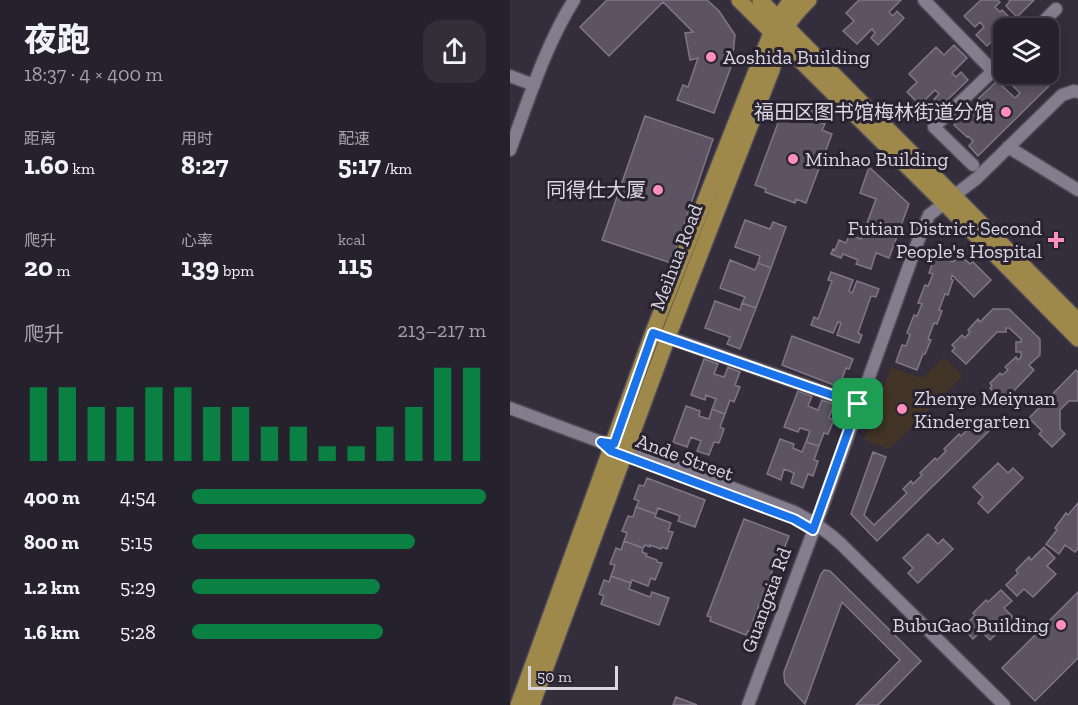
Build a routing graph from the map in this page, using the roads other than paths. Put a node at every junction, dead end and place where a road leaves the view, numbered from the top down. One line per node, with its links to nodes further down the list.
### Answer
1 (574, 0): 12 (street)
2 (739, 0): 9 (main road)
3 (760, 0): 9 (main road)
4 (791, 0): 9 (main road, Meihua Road)
5 (809, 0): 9 (main road, Meihua Road)
6 (924, 0): 10 (street)
7 (1056, 9): 8 (street)
8 (1047, 18)
9 (779, 30): 18 (main road); 20 (main road, Meihua Road)
10 (993, 71): 16 (street)
11 (510, 76): 12 (street)
12 (534, 85): 15 (street)
13 (1076, 91): 14 (street, Guangxia Rd)
14 (1008, 147): 17 (street); 18 (street, Guangxia Rd)
15 (510, 150)
16 (973, 165)
17 (1078, 190)
18 (949, 200): 19 (main road); 21 (main road); 22 (street, Guangxia Rd)
19 (1078, 321)
20 (661, 335): 22 (street); 24 (main road, Meihua Road)
21 (1078, 339)
22 (858, 404): 25 (street, Guangxia Rd)
23 (510, 408): 24 (street, Ande Street)
24 (615, 448): 25 (street, Ande Street); 26 (main road, Meihua Road); 27 (main road, Meihua Road)
25 (814, 527): 28 (street, Guangxia Rd); 29 (street, Ande Street); 30 (street, Ande Street)
26 (518, 705)
27 (532, 705)
28 (748, 705)
29 (993, 705)
30 (1004, 705)

